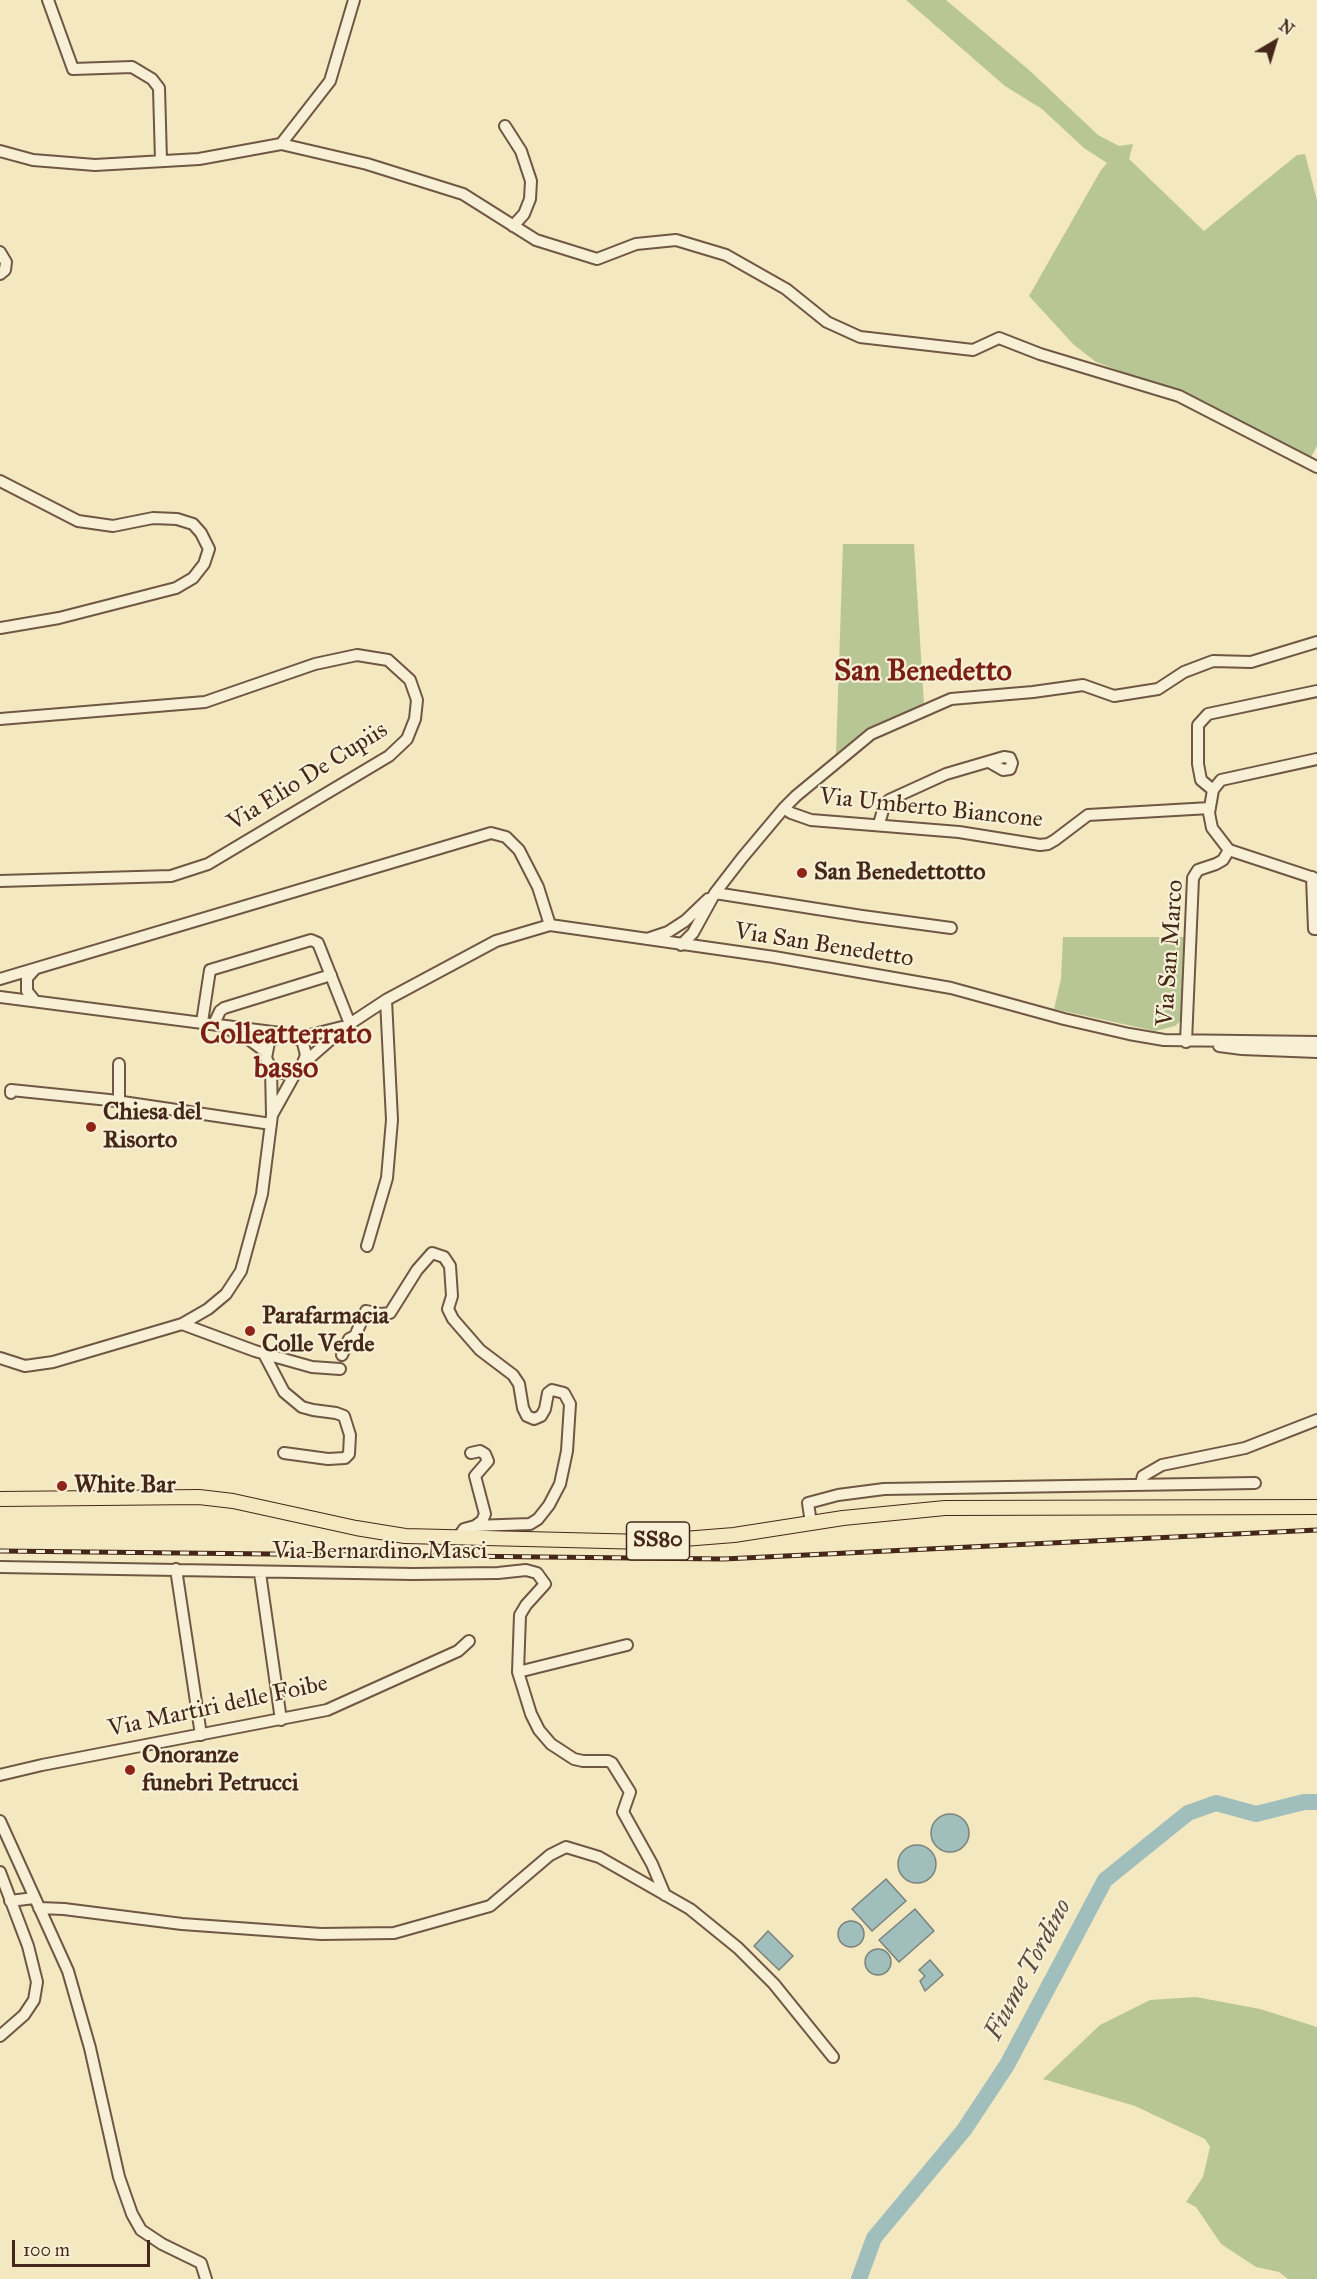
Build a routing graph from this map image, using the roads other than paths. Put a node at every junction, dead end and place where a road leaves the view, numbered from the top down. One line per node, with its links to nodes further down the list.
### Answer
1 (48, 0): 6 (street)
2 (354, 0): 4 (street)
3 (505, 126): 7 (street)
4 (281, 144): 6 (street); 7 (street)
5 (0, 151): 6 (street)
6 (160, 161)
7 (513, 226): 10 (street)
8 (0, 252): 9 (street)
9 (0, 274)
10 (1317, 467)
11 (0, 481): 12 (street)
12 (0, 628)
13 (1317, 642): 19 (street)
14 (1317, 691): 18 (street)
15 (0, 719): 24 (street, Via Elio De Cupiis)
16 (1317, 759): 18 (street)
17 (989, 762): 21 (street)
18 (1213, 790): 20 (street)
19 (784, 808): 21 (street, Via Umberto Biancone); 25 (street)
20 (1210, 808): 21 (street, Via Umberto Biancone); 22 (street)
21 (879, 824)
22 (1229, 850): 23 (street); 45 (street, Via San Marco)
23 (1315, 878): 30 (street)
24 (0, 881)
25 (715, 893): 26 (street); 28 (street); 29 (street)
26 (685, 921): 31 (street); 32 (street)
27 (550, 925): 31 (street, Via San Benedetto); 34 (street); 38 (street, Via San Benedetto)
28 (697, 927): 32 (street); 33 (street)
29 (951, 928)
30 (1317, 929)
31 (643, 940): 32 (street, Via San Benedetto)
32 (681, 945): 33 (street, Via San Benedetto)
33 (708, 948): 45 (street, Via San Benedetto)
34 (35, 968): 36 (street); 39 (street)
35 (331, 975): 40 (street); 41 (street); 42 (street)
36 (0, 979)
37 (0, 997): 39 (street)
38 (386, 1000): 42 (street, Via San Benedetto); 56 (street)
39 (35, 1001): 40 (street)
40 (202, 1022): 41 (street)
41 (216, 1024): 43 (street); 47 (street)
42 (347, 1025): 44 (street); 49 (street)
43 (282, 1034): 44 (street); 47 (street)
44 (298, 1038): 49 (street)
45 (1186, 1042): 46 (street, Via San Benedetto); 48 (street)
46 (1317, 1042)
47 (266, 1052): 51 (street)
48 (1317, 1052)
49 (305, 1062): 52 (street)
50 (119, 1064): 54 (street)
51 (271, 1068): 52 (street); 55 (street)
52 (296, 1072): 55 (street)
53 (10, 1093): 54 (street)
54 (119, 1102): 55 (street)
55 (272, 1119): 57 (street)
56 (368, 1246)
57 (182, 1324): 58 (street); 60 (street)
58 (264, 1354): 61 (street); 63 (street)
59 (342, 1355): 70 (street)
60 (0, 1358)
61 (340, 1369)
62 (1317, 1420): 66 (street)
63 (284, 1453)
64 (471, 1454): 70 (street)
65 (1255, 1483): 66 (street)
66 (1142, 1484): 69 (street)
67 (0, 1499): 71 (main road, SS80)
68 (1317, 1507): 69 (main road, SS80)
69 (811, 1523): 71 (main road, SS80)
70 (475, 1526): 71 (street)
71 (458, 1538)
72 (0, 1567): 73 (street, Via Bernardino Masci)
73 (176, 1569): 74 (street, Via Bernardino Masci); 79 (street)
74 (260, 1573): 77 (street, Via Bernardino Masci); 78 (street)
75 (469, 1641): 78 (street, Via Martiri delle Foibe)
76 (627, 1645): 77 (street)
77 (518, 1672): 83 (street)
78 (281, 1720): 79 (street, Via Martiri delle Foibe)
79 (201, 1735): 80 (street, Via Martiri delle Foibe)
80 (0, 1775)
81 (0, 1821): 84 (street)
82 (0, 1872): 85 (street)
83 (665, 1895): 86 (street); 88 (street)
84 (34, 1898): 85 (street); 86 (street)
85 (10, 1901): 87 (street)
86 (39, 1908): 89 (street)
87 (0, 2036)
88 (833, 2057)
89 (206, 2279)

